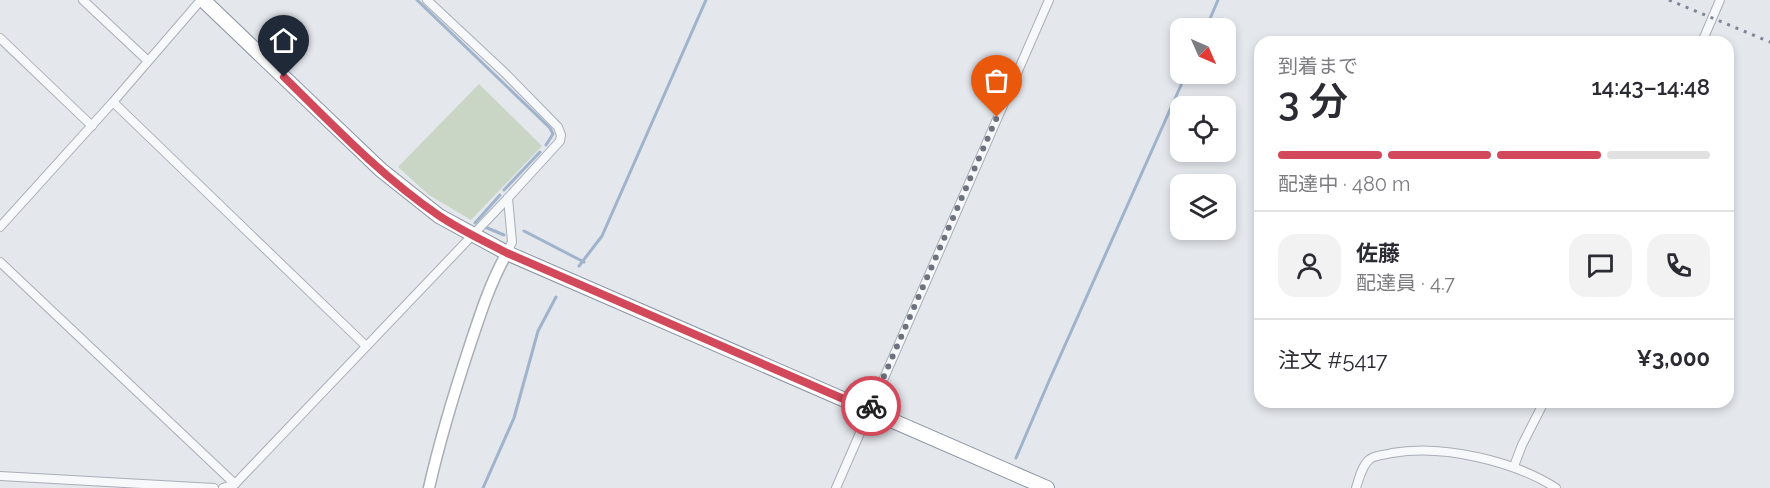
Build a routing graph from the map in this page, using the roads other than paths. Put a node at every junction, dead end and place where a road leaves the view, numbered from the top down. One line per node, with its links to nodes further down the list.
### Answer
1 (83, 0): 8 (street)
2 (202, 0): 8 (street); 13 (highway)
3 (427, 0): 11 (street)
4 (1049, 0): 18 (street)
5 (1720, 0): 6 (street)
6 (1705, 36)
7 (0, 38): 10 (street)
8 (148, 61): 9 (street)
9 (113, 102): 10 (street); 16 (street)
10 (92, 126): 12 (street)
11 (508, 198): 13 (street); 14 (street)
12 (0, 227)
13 (472, 235): 14 (highway); 16 (street)
14 (507, 253): 18 (highway); 24 (street)
15 (0, 262): 21 (street)
16 (366, 346): 21 (street)
17 (1541, 408): 19 (street)
18 (869, 410): 25 (street); 26 (highway)
19 (1514, 466): 27 (street); 28 (street)
20 (0, 476): 22 (street)
21 (235, 484): 23 (street)
22 (214, 488)
23 (223, 488)
24 (429, 488)
25 (836, 488)
26 (1047, 488)
27 (1356, 488)
28 (1556, 488)

